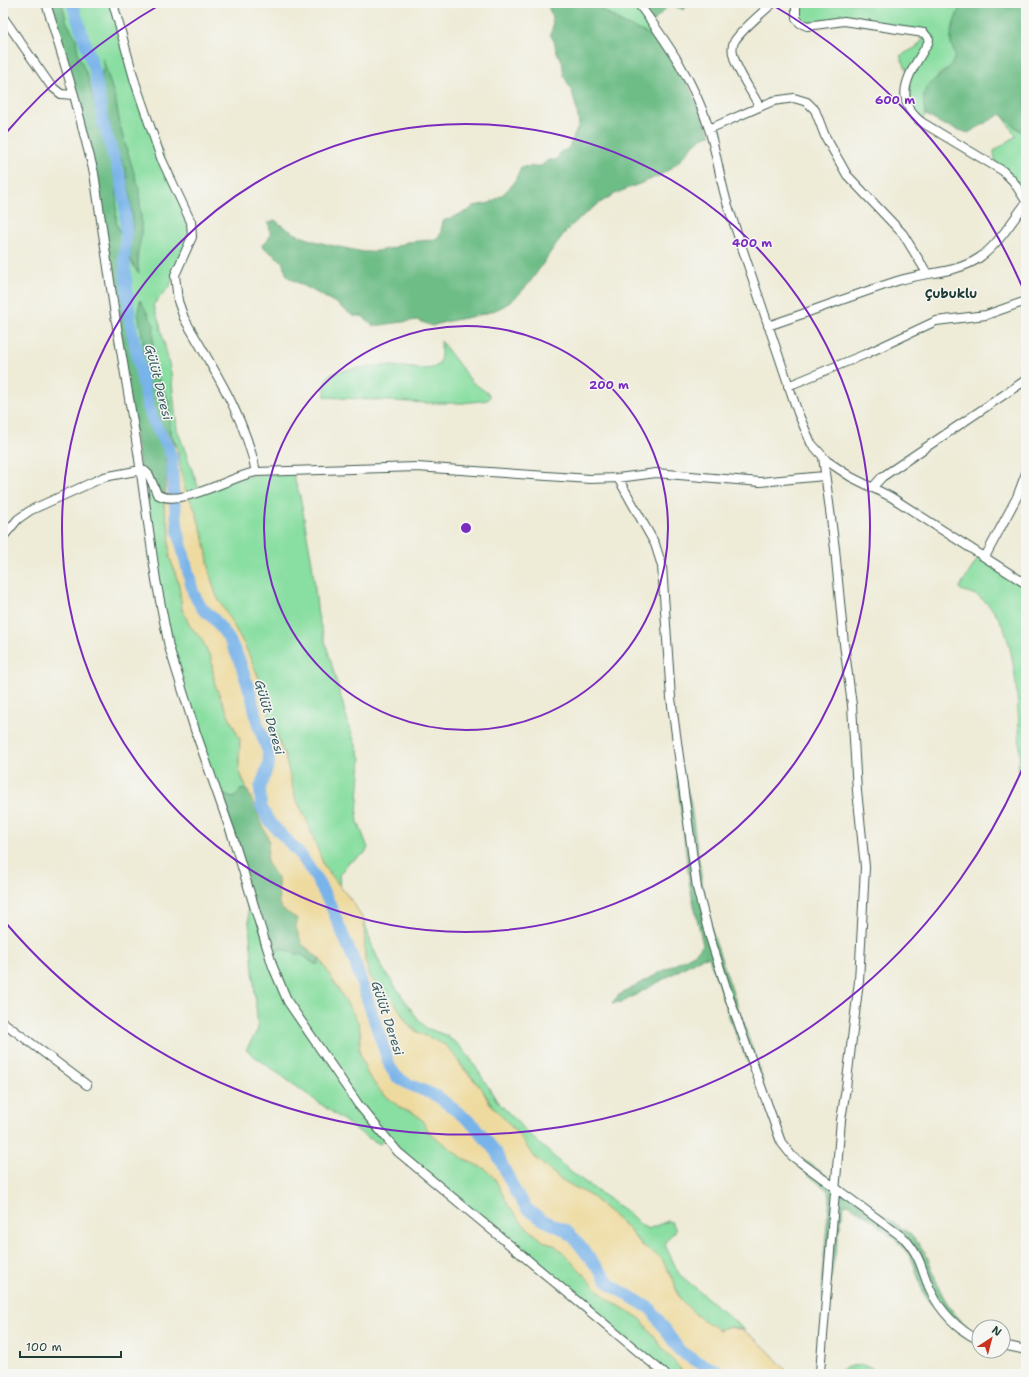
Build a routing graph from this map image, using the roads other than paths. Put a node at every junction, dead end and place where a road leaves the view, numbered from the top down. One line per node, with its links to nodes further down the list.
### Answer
1 (46, 3): 7 (street)
2 (112, 3): 18 (street)
3 (638, 3): 9 (street)
4 (773, 3): 8 (street)
5 (796, 3): 10 (street)
6 (3, 17): 7 (street)
7 (74, 95): 17 (street)
8 (759, 106): 9 (street); 11 (street)
9 (709, 129): 13 (street)
10 (1026, 202): 11 (street)
11 (927, 273): 13 (street)
12 (1026, 302): 15 (street)
13 (768, 326): 15 (street)
14 (1026, 380): 22 (street)
15 (788, 386): 16 (street)
16 (822, 457): 20 (street); 22 (street)
17 (141, 470): 18 (street); 23 (street); 33 (street)
18 (256, 472): 21 (street)
19 (1026, 473): 24 (street)
20 (824, 476): 21 (street); 28 (street)
21 (618, 478): 28 (street)
22 (873, 487): 24 (street)
23 (3, 537)
24 (984, 557): 25 (street)
25 (1026, 584)
26 (3, 1022): 27 (street)
27 (87, 1085)
28 (836, 1188): 29 (street); 32 (street)
29 (971, 1335)
30 (1011, 1347): 31 (street)
31 (1026, 1350)
32 (820, 1372)
33 (665, 1374)

